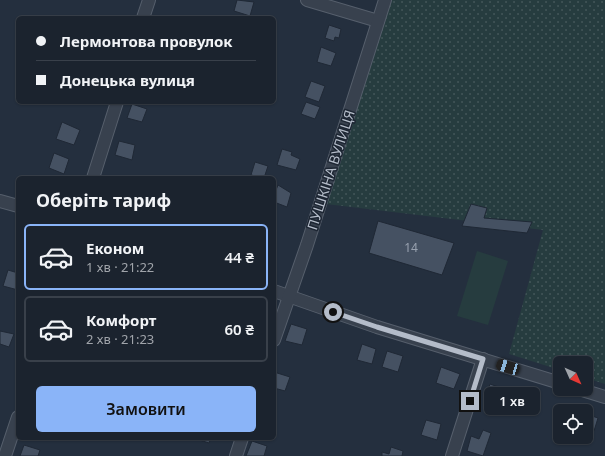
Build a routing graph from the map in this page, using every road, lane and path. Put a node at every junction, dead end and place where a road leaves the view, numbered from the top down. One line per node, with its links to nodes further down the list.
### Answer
1 (149, 0): 4 (street)
2 (307, 0): 5 (street)
3 (385, 0): 5 (street, ПУШКІНА ВУЛИЦЯ)
4 (144, 16)
5 (378, 21): 11 (street, ПУШКІНА ВУЛИЦЯ)
6 (116, 104): 7 (street)
7 (94, 176)
8 (0, 201): 9 (street)
9 (16, 205)
10 (276, 292): 11 (street)
11 (289, 296): 12 (street, ПУШКІНА ВУЛИЦЯ); 13 (street)
12 (276, 334)
13 (483, 359): 14 (street); 21 (street)
14 (553, 381)
15 (593, 393): 16 (street)
16 (605, 397)
17 (16, 423): 19 (street)
18 (241, 440): 20 (street)
19 (5, 456)
20 (236, 456)
21 (452, 456)

